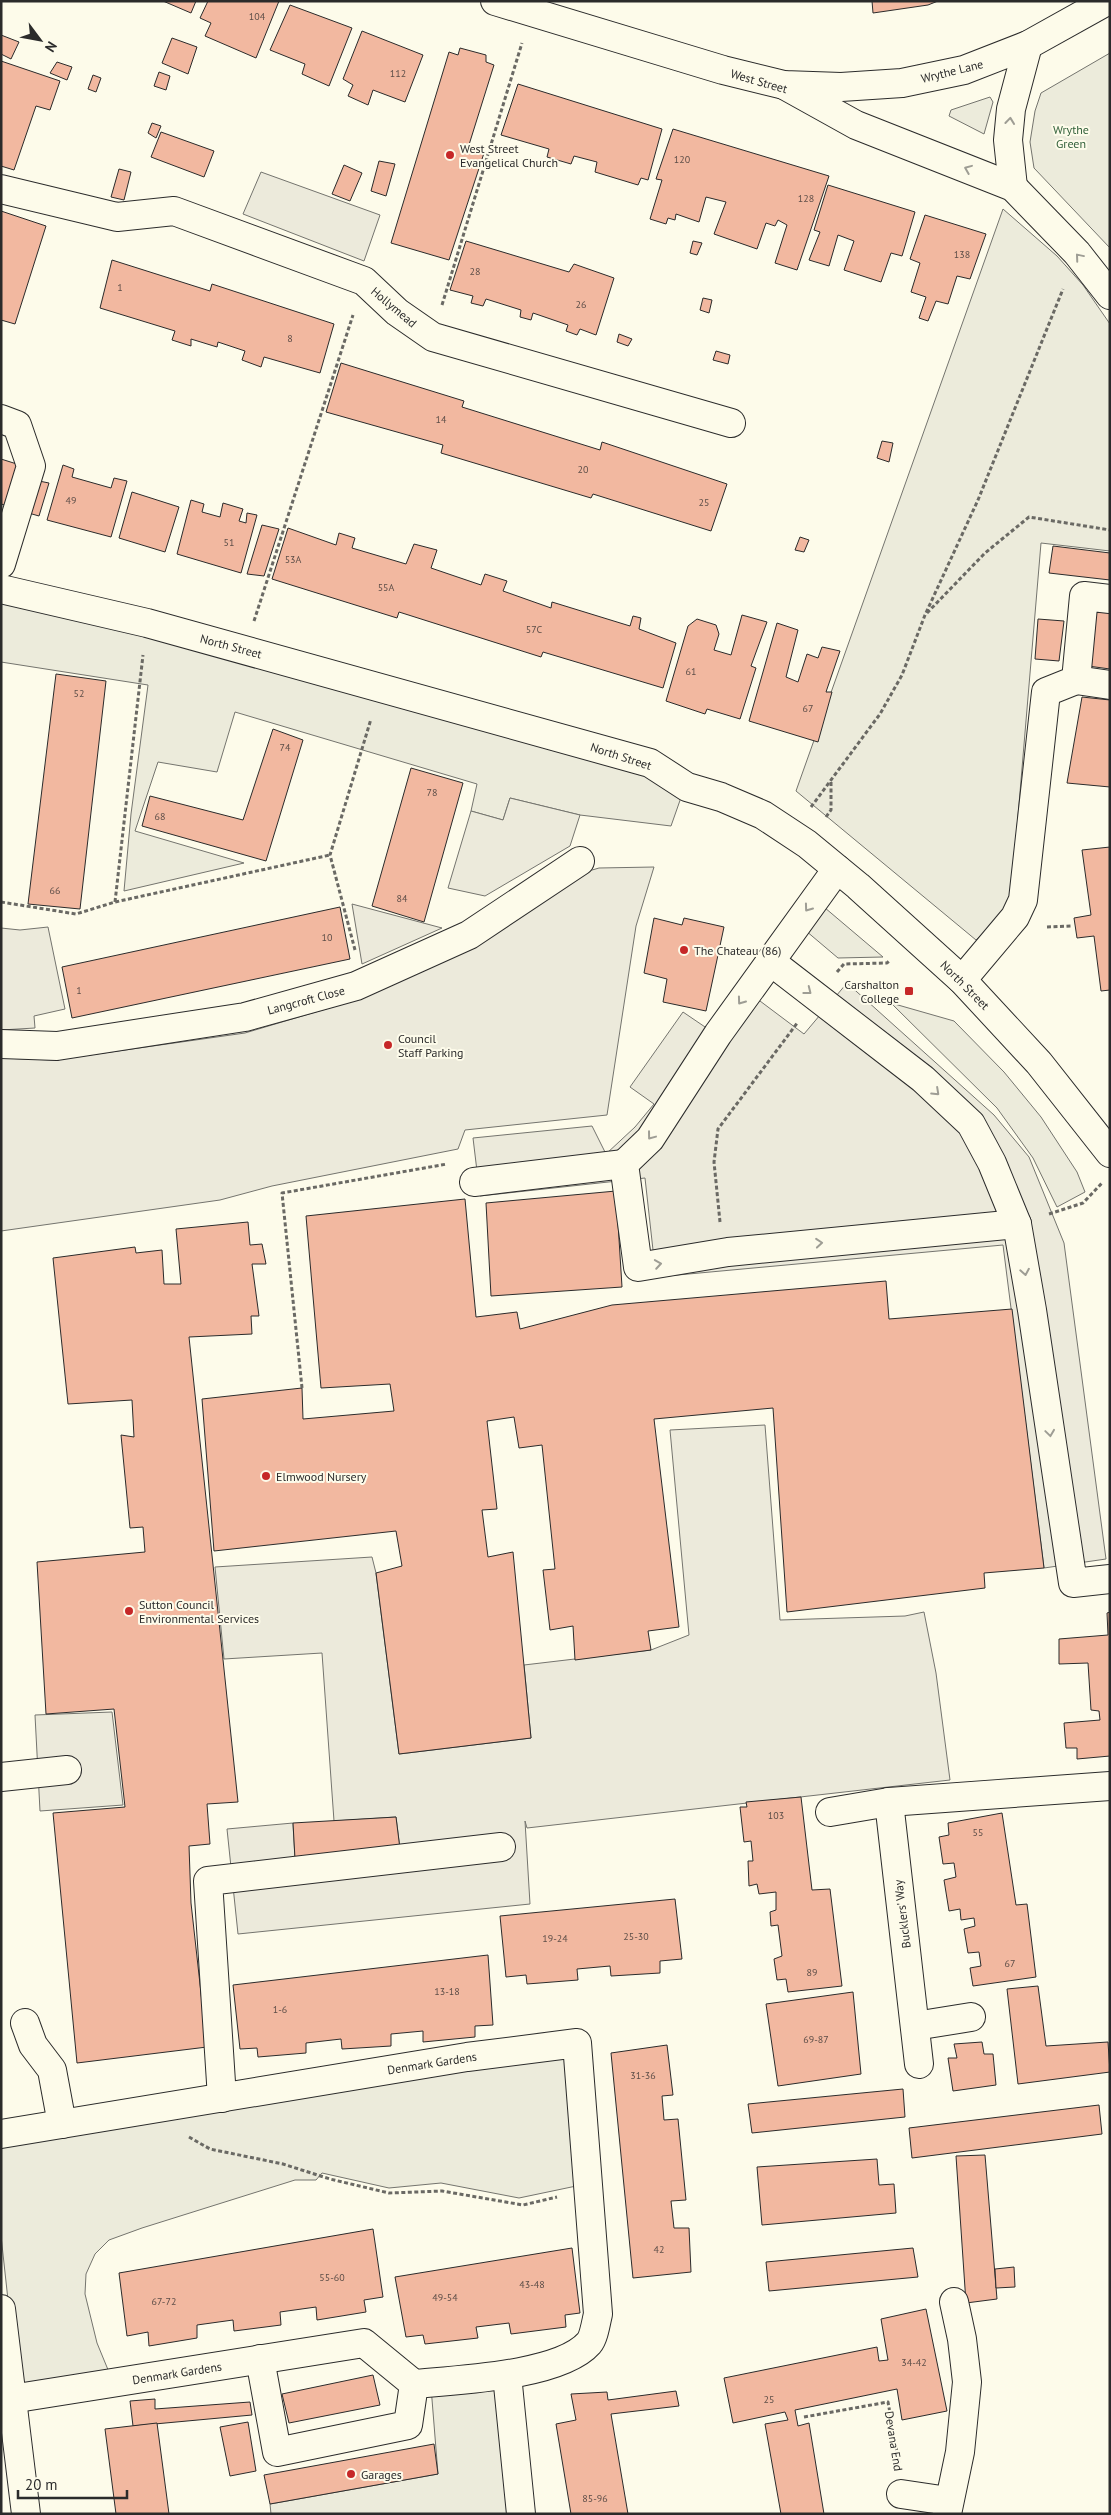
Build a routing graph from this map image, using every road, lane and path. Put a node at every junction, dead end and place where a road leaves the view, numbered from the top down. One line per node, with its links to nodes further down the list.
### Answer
1 (495, 1): 3 (street, West Street)
2 (1107, 1): 4 (street, Wrythe Lane)
3 (532, 13): 5 (street, West Street); 11 (path)
4 (1028, 45): 5 (street, Wrythe Lane); 6 (street, one-way to 4)
5 (784, 85): 6 (street, West Street, one-way to 5)
6 (1013, 187): 8 (street, West Street)
7 (1, 189): 9 (street, Hollymead)
8 (1077, 253): 10 (street, West Street, one-way to 8); 18 (path)
9 (364, 281): 11 (street, Hollymead); 20 (path)
10 (1110, 295)
11 (434, 337): 13 (street, Hollymead)
12 (1, 419): 15 (street)
13 (730, 423)
14 (1110, 530): 18 (path)
15 (1, 564)
16 (1, 589): 19 (street, North Street)
17 (1110, 599): 21 (street)
18 (925, 615): 24 (path)
19 (147, 623): 20 (street, North Street); 31 (path)
20 (245, 650): 23 (street, North Street)
21 (1076, 680): 22 (street); 34 (street)
22 (1110, 686)
23 (381, 687): 27 (path); 29 (street, North Street)
24 (831, 779): 25 (path); 26 (path)
25 (809, 810)
26 (822, 823)
27 (330, 855): 31 (path); 35 (path)
28 (580, 861): 35 (street, Langcroft Close)
29 (837, 868): 32 (street, North Street); 33 (street, one-way to 33)
30 (1, 902): 31 (path)
31 (115, 902)
32 (913, 935): 34 (street, North Street); 36 (path)
33 (770, 961): 36 (street, one-way to 36); 39 (street, one-way to 39)
34 (962, 980): 38 (street, North Street)
35 (363, 983): 37 (street, Langcroft Close)
36 (816, 997): 42 (street, one-way to 42); 43 (path)
37 (1, 1044)
38 (1110, 1153)
39 (624, 1164): 40 (street); 43 (street, one-way to 43)
40 (474, 1182): 44 (path)
41 (1103, 1182): 42 (path)
42 (1017, 1224): 43 (street, one-way to 42); 45 (street, one-way to 45)
43 (723, 1253)
44 (302, 1388)
45 (1110, 1579)
46 (67, 1770): 47 (street)
47 (1, 1777)
48 (1110, 1786): 49 (street)
49 (889, 1802): 50 (street); 54 (street, Bucklers' Way)
50 (830, 1812)
51 (501, 1847): 56 (street)
52 (971, 2017): 54 (street)
53 (25, 2023): 57 (street)
54 (915, 2026): 55 (street, Bucklers' Way)
55 (920, 2064)
56 (222, 2098): 57 (street, Denmark Gardens); 60 (street, Denmark Gardens)
57 (62, 2124): 58 (street, Denmark Gardens)
58 (1, 2134)
59 (184, 2134): 60 (path)
60 (587, 2191): 64 (street, Denmark Gardens)
61 (954, 2302): 69 (street)
62 (1, 2309): 66 (street)
63 (260, 2359): 65 (street, Denmark Gardens); 65 (street); 66 (street, Denmark Gardens)
64 (507, 2375): 65 (street, Denmark Gardens); 71 (street)
65 (414, 2384)
66 (11, 2399): 70 (street)
67 (804, 2418): 68 (path, Devana End)
68 (901, 2494): 69 (street)
69 (948, 2507)
70 (26, 2514)
71 (521, 2514)

